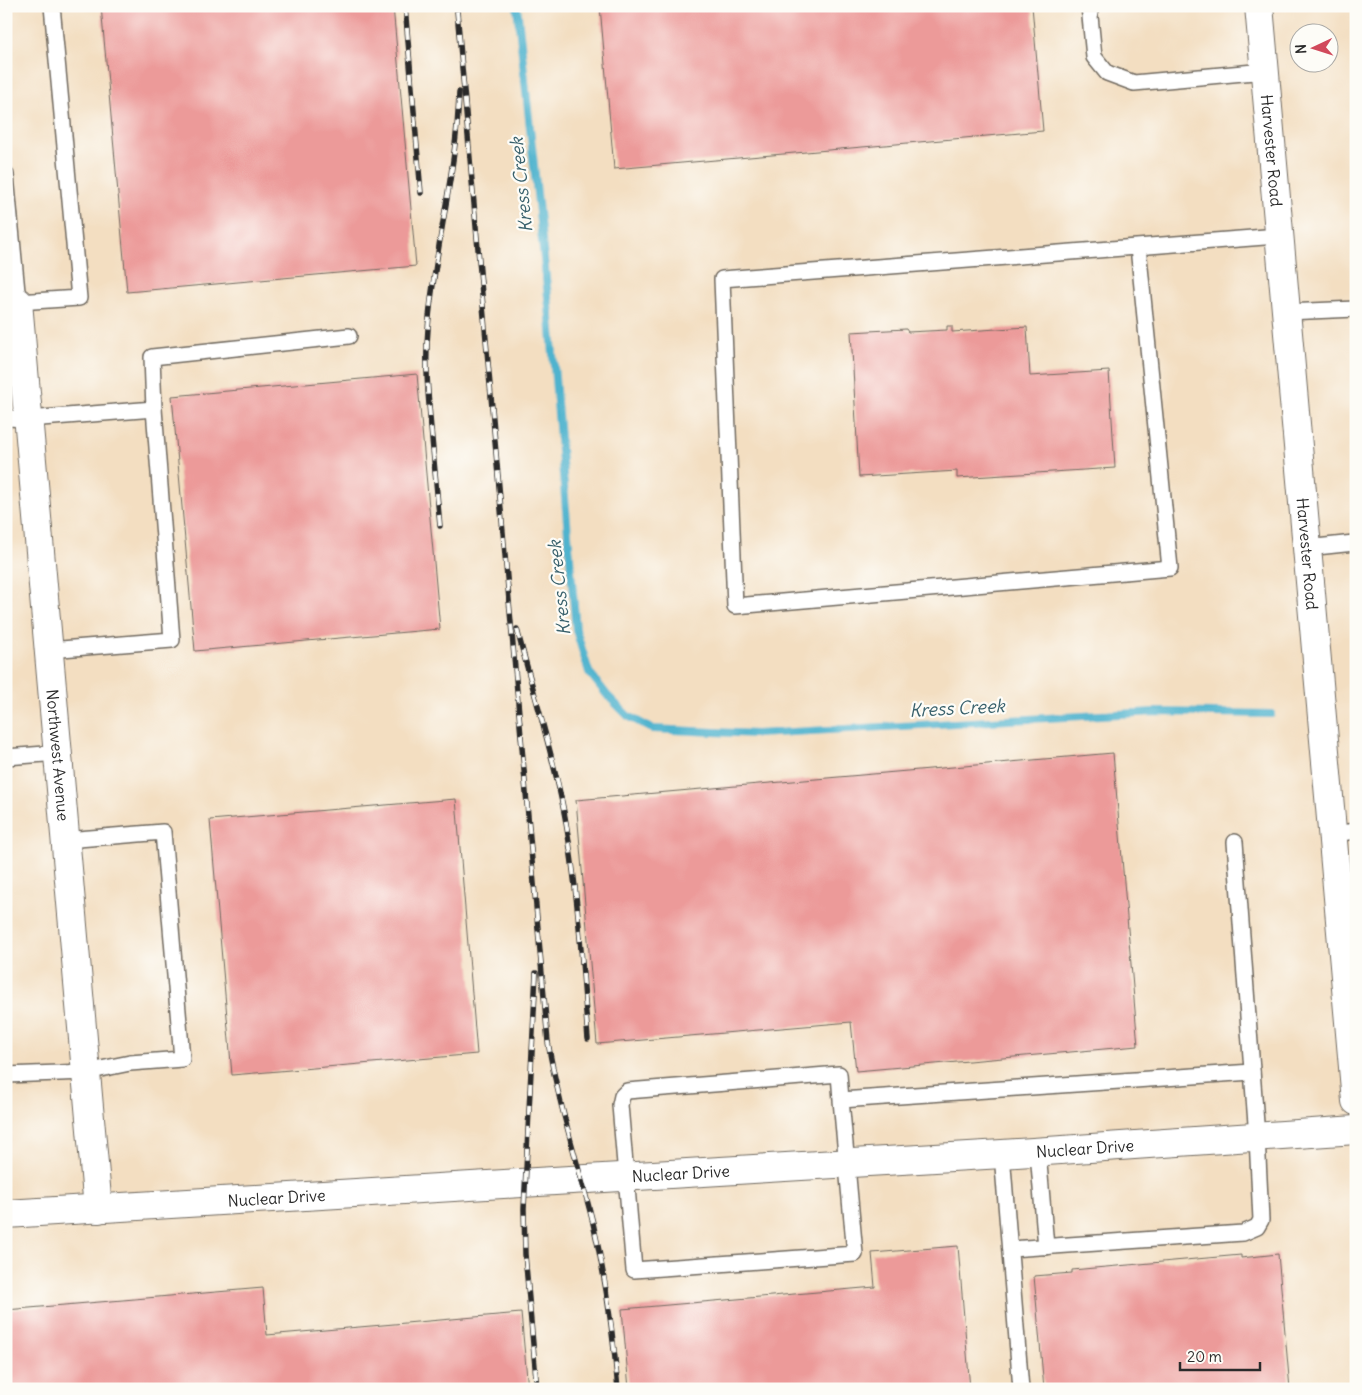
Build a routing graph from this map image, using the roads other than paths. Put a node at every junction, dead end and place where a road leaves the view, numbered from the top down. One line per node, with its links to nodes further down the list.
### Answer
1 (52, 6): 8 (lane)
2 (1089, 6): 4 (lane)
3 (1260, 6): 4 (street, Harvester Road)
4 (1265, 71): 6 (street, Harvester Road)
5 (6, 175): 8 (lane)
6 (1279, 236): 7 (lane); 10 (street, Harvester Road)
7 (1138, 247): 7 (lane)
8 (18, 302): 13 (street, Northwest Avenue)
9 (1356, 309): 10 (lane)
10 (1286, 312): 15 (street, Harvester Road)
11 (349, 336): 12 (lane)
12 (154, 409): 13 (lane); 16 (lane)
13 (18, 418): 16 (street, Northwest Avenue)
14 (1355, 542): 15 (lane)
15 (1307, 548): 19 (street, Harvester Road)
16 (49, 650): 17 (street, Northwest Avenue)
17 (58, 752): 18 (lane); 20 (street, Northwest Avenue)
18 (6, 757)
19 (1344, 832): 26 (street, Harvester Road)
20 (66, 840): 22 (street, Northwest Avenue); 22 (lane)
21 (1234, 842): 23 (lane)
22 (86, 1072): 24 (lane); 33 (street, Northwest Avenue)
23 (1252, 1072): 25 (lane); 28 (lane)
24 (6, 1075)
25 (841, 1100): 31 (lane); 32 (lane)
26 (1356, 1101)
27 (1356, 1130): 28 (street, Nuclear Drive)
28 (1257, 1137): 29 (street, Nuclear Drive); 35 (lane)
29 (1038, 1152): 30 (street, Nuclear Drive); 35 (lane)
30 (1002, 1154): 31 (street, Nuclear Drive); 36 (lane)
31 (847, 1163): 32 (street, Nuclear Drive); 32 (lane)
32 (626, 1176): 33 (street, Nuclear Drive)
33 (98, 1209): 34 (street, Nuclear Drive)
34 (6, 1214)
35 (1046, 1247): 36 (lane)
36 (1010, 1249): 37 (lane)
37 (1021, 1389)

